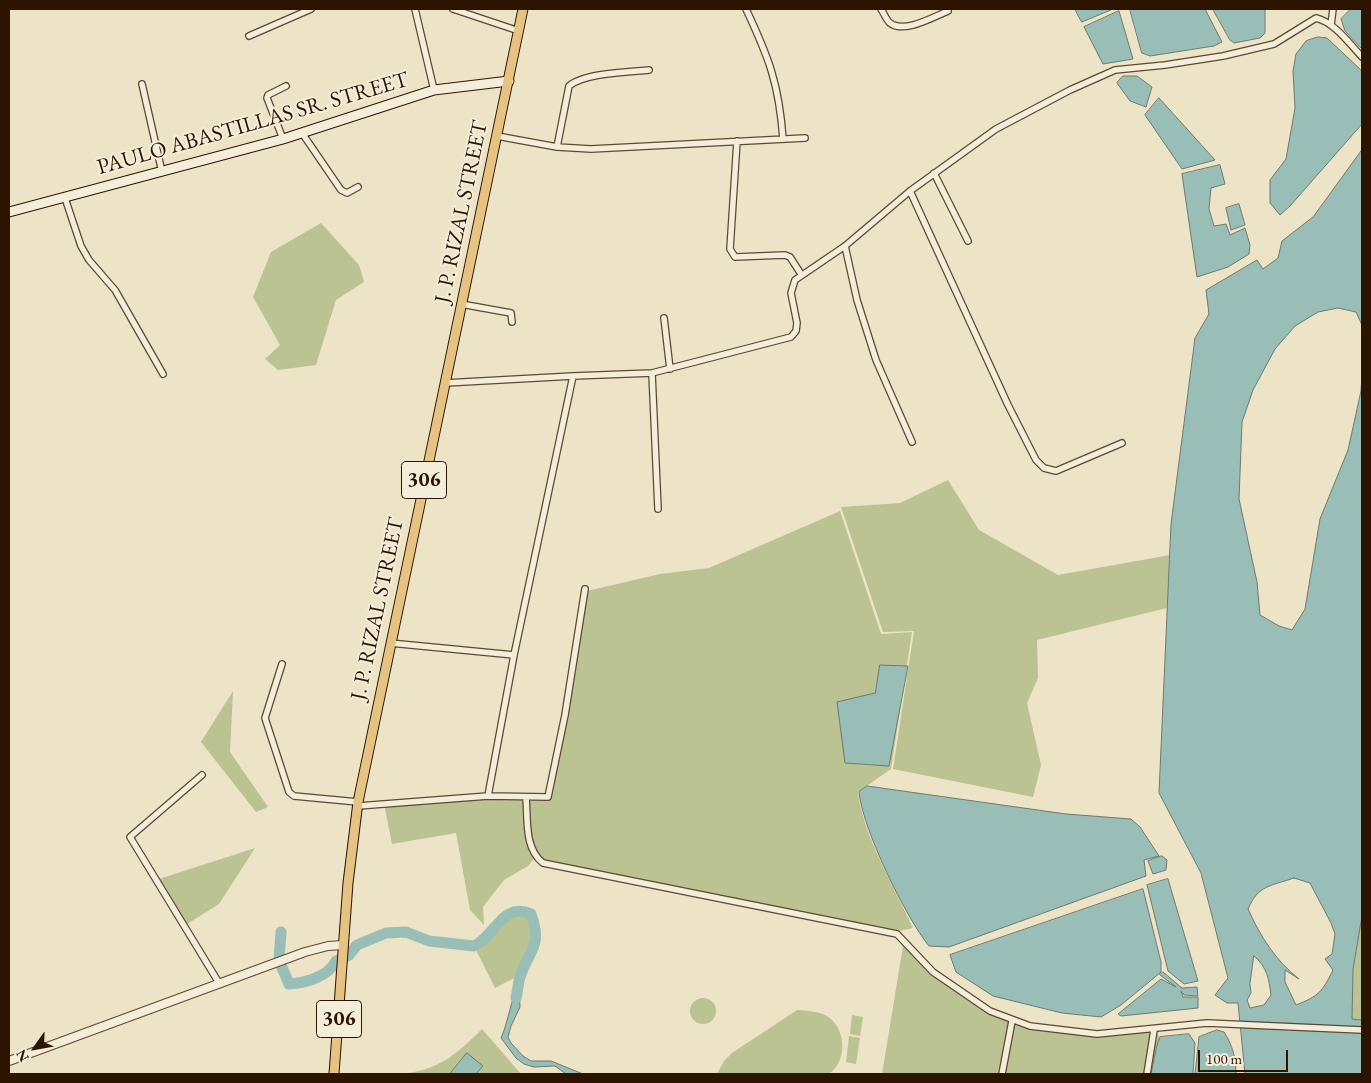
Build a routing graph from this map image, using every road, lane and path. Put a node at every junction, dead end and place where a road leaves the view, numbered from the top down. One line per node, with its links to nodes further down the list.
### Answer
1 (290, 9): 10 (street)
2 (311, 9): 10 (street)
3 (415, 9): 19 (street)
4 (453, 9): 12 (street)
5 (524, 9): 12 (main road, J. P. RIZAL STREET / 306)
6 (746, 9): 24 (street)
7 (881, 9): 9 (street)
8 (1333, 9): 11 (street)
9 (948, 11)
10 (292, 17): 13 (street)
11 (1331, 25): 14 (street); 28 (street)
12 (519, 31): 16 (main road, J. P. RIZAL STREET / 306)
13 (249, 36)
14 (1362, 57)
15 (649, 70): 26 (street)
16 (509, 81): 19 (main road, PAULO ABASTILLAS SR. STREET); 21 (main road, J. P. RIZAL STREET / 306)
17 (142, 84): 27 (street)
18 (286, 86): 23 (street)
19 (434, 90): 20 (main road, PAULO ABASTILLAS SR. STREET)
20 (302, 133): 23 (main road, PAULO ABASTILLAS SR. STREET); 29 (street)
21 (498, 136): 26 (street); 36 (main road, J. P. RIZAL STREET / 306)
22 (805, 138): 24 (street)
23 (283, 139): 27 (main road, PAULO ABASTILLAS SR. STREET)
24 (783, 139): 25 (street)
25 (737, 141): 26 (street); 35 (street)
26 (557, 147)
27 (162, 172): 31 (main road, PAULO ABASTILLAS SR. STREET)
28 (934, 173): 30 (street); 33 (street)
29 (358, 187)
30 (910, 190): 34 (street); 45 (street)
31 (65, 198): 32 (main road, PAULO ABASTILLAS SR. STREET); 41 (street)
32 (9, 212)
33 (968, 241)
34 (845, 246): 35 (street); 44 (street)
35 (801, 274): 39 (street)
36 (461, 304): 38 (street); 43 (main road, J. P. RIZAL STREET / 306)
37 (664, 318): 39 (street)
38 (512, 322)
39 (670, 369): 40 (street)
40 (652, 373): 42 (street); 46 (street)
41 (163, 374)
42 (572, 376): 43 (street); 49 (street)
43 (445, 383): 48 (main road, J. P. RIZAL STREET / 306)
44 (912, 442)
45 (1122, 443)
46 (658, 510)
47 (585, 589): 53 (street)
48 (390, 643): 49 (street); 54 (main road, J. P. RIZAL STREET / 306)
49 (514, 655): 52 (street)
50 (282, 664): 54 (street)
51 (202, 775): 56 (street)
52 (488, 796): 53 (street); 54 (street)
53 (526, 798): 57 (street)
54 (358, 804): 55 (main road, J. P. RIZAL STREET / 306)
55 (343, 949): 56 (street); 61 (main road, J. P. RIZAL STREET / 306)
56 (219, 983): 60 (street)
57 (1012, 1021): 58 (street); 62 (street)
58 (1154, 1030): 59 (street); 63 (street)
59 (1362, 1030)
60 (9, 1061)
61 (334, 1074)
62 (1002, 1074)
63 (1146, 1074)

